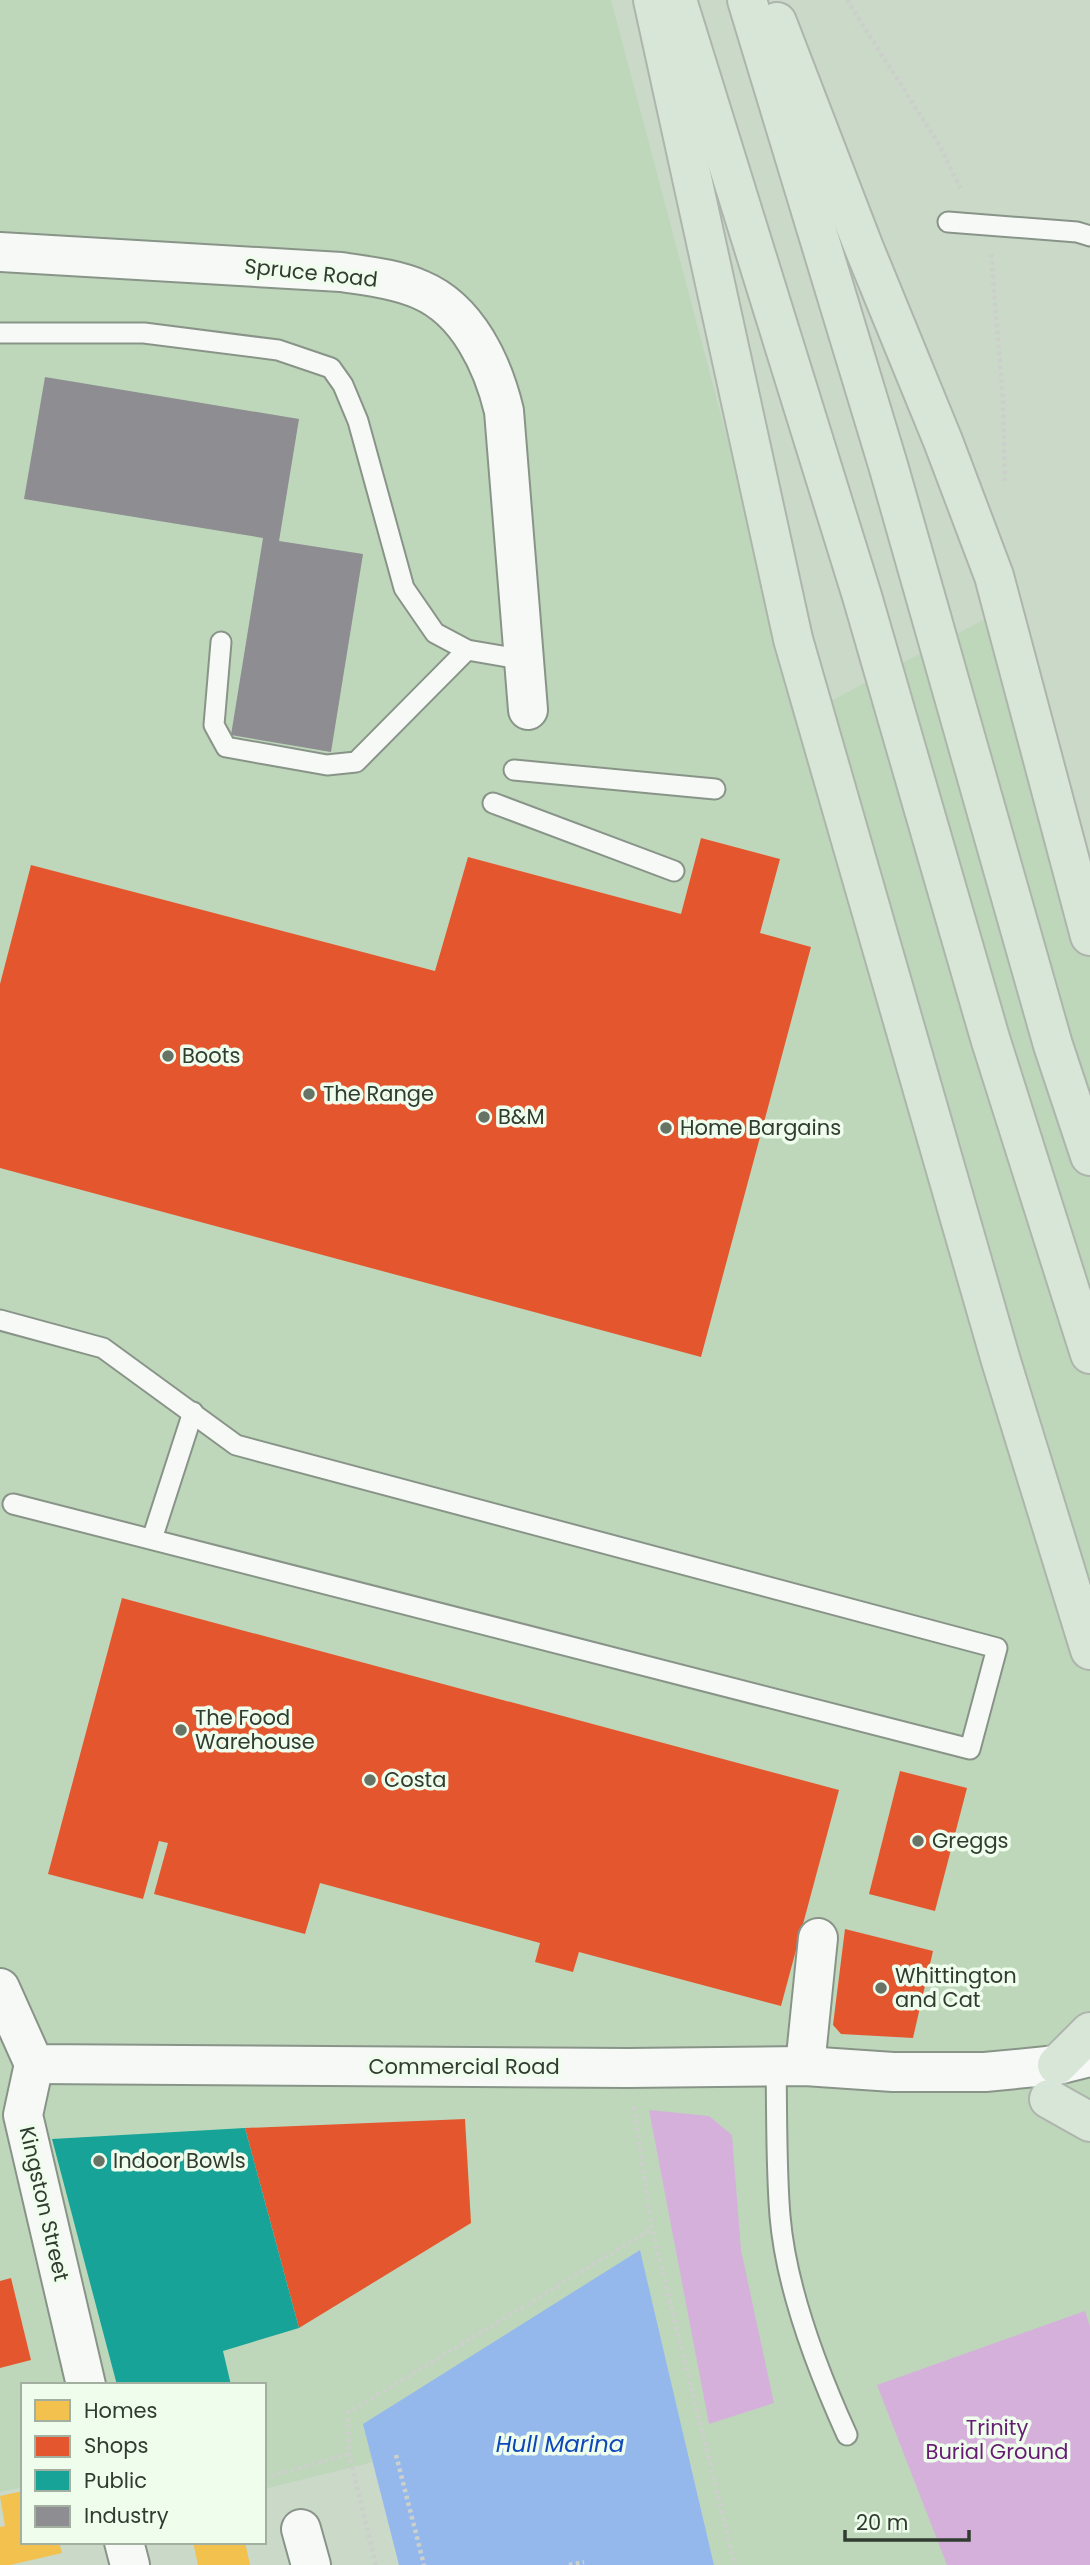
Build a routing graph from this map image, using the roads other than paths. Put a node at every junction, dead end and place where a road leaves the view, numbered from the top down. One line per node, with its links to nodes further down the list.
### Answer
1 (653, 0): 24 (highway)
2 (677, 0): 20 (highway)
3 (747, 0): 18 (highway)
4 (769, 0): 17 (highway)
5 (948, 222): 6 (lane)
6 (1090, 236)
7 (0, 252): 11 (street, Spruce Road)
8 (0, 334): 10 (lane)
9 (221, 642): 10 (lane)
10 (467, 650): 11 (lane)
11 (525, 660): 12 (street, Spruce Road)
12 (528, 710)
13 (514, 770): 14 (lane)
14 (715, 789)
15 (493, 803): 16 (lane)
16 (674, 871)
17 (1090, 936)
18 (1090, 1156)
19 (0, 1321): 21 (lane)
20 (1090, 1354)
21 (193, 1412): 23 (lane); 23 (lane)
22 (13, 1504): 23 (lane)
23 (152, 1539)
24 (1090, 1650)
25 (818, 1938): 29 (street)
26 (0, 1988): 28 (street)
27 (1090, 2032): 30 (highway)
28 (34, 2064): 29 (street, Commercial Road); 31 (street); 34 (street, Kingston Street)
29 (790, 2067): 30 (street, Commercial Road); 35 (lane)
30 (1065, 2073): 32 (street, Commercial Road); 33 (highway)
31 (0, 2081)
32 (1090, 2106)
33 (1090, 2122)
34 (86, 2383)
35 (847, 2435)
36 (301, 2529): 39 (street)
37 (125, 2544): 38 (street)
38 (130, 2565)
39 (310, 2565)

